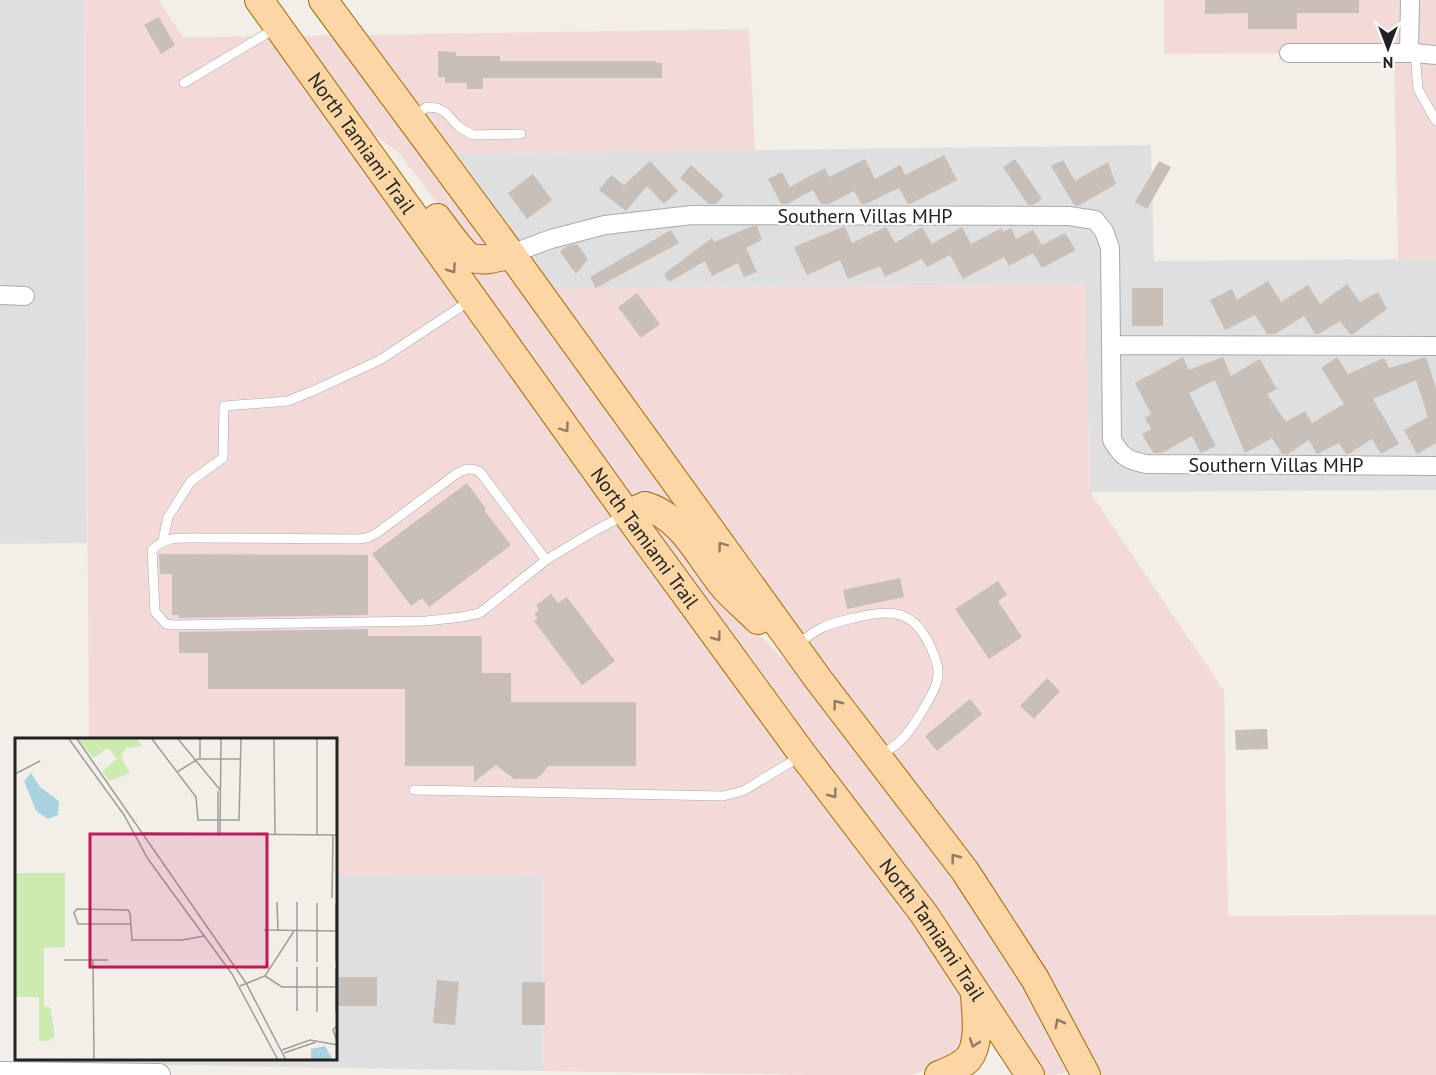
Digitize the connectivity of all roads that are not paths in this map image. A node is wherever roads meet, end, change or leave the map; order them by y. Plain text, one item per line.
1 (258, 0) edge
2 (323, 0) edge
3 (1410, 0) edge
4 (278, 27) junction
5 (1288, 53) dead end
6 (1412, 53) junction
7 (1436, 55) edge
8 (184, 83) dead end
9 (410, 118) junction
10 (1436, 122) edge
11 (353, 132) junction
12 (521, 134) dead end
13 (511, 254) junction
14 (0, 295) edge
15 (25, 296) dead end
16 (473, 299) junction
17 (1111, 345) junction
18 (1436, 346) edge
19 (1436, 466) edge
20 (627, 514) junction
21 (163, 540) junction
22 (546, 560) junction
23 (792, 649) junction
24 (804, 755) junction
25 (878, 757) junction
26 (414, 790) dead end
27 (975, 994) junction
28 (0, 1073) edge
29 (159, 1075) edge
30 (939, 1075) edge
31 (1030, 1075) edge
32 (1086, 1075) edge

1 - 4 main road, North Tamiami Trail
2 - 9 main road
3 - 6 street
4 - 8 lane
4 - 11 main road, North Tamiami Trail
5 - 6 street
6 - 7 street
6 - 10 lane
9 - 12 lane
9 - 13 main road
11 - 13 main road
11 -> 16 main road, North Tamiami Trail
13 - 17 street, Southern Villas MHP
23 -> 13 main road
14 - 15 street
16 -> 20 main road, North Tamiami Trail
16 - 21 lane
17 - 18 street
17 - 19 street, Southern Villas MHP
20 - 22 lane
20 - 23 main road
20 -> 24 main road, North Tamiami Trail
21 - 22 lane
21 - 22 lane
25 -> 23 main road
23 - 25 lane
24 - 26 lane
24 -> 27 main road, North Tamiami Trail
32 -> 25 main road
27 -> 30 main road
27 - 31 main road, North Tamiami Trail
28 - 29 street

